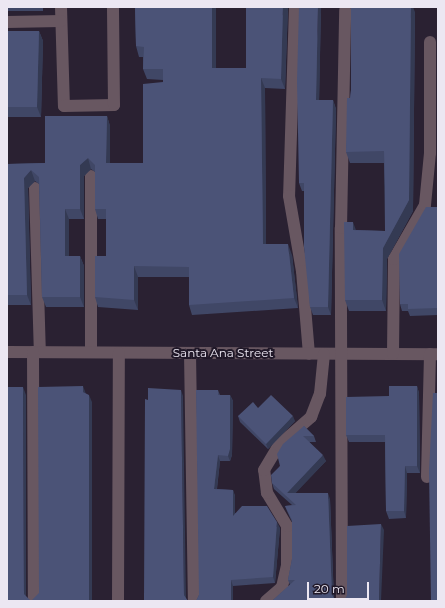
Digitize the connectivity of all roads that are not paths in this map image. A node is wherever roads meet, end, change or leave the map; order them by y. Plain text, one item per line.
1 (61, 7) edge
2 (113, 7) edge
3 (295, 7) edge
4 (345, 10) dead end
5 (61, 21) junction
6 (7, 22) edge
7 (430, 42) dead end
8 (91, 176) edge
9 (35, 188) edge
10 (7, 352) edge
11 (36, 352) junction
12 (91, 352) junction
13 (119, 353) junction
14 (190, 353) junction
15 (309, 354) junction
16 (324, 354) junction
17 (342, 354) junction
18 (393, 354) junction
19 (434, 354) edge
20 (427, 476) dead end
21 (34, 601) edge
22 (118, 601) edge
23 (194, 601) edge
24 (266, 601) edge
25 (342, 601) edge

1 - 5 street
2 - 5 street
3 - 15 street
4 - 17 street
5 - 6 street
7 - 18 street
8 - 12 street
9 - 11 street
10 - 11 street, Santa Ana Street
11 - 12 street, Santa Ana Street
11 - 21 street
12 - 13 street, Santa Ana Street
13 - 14 street, Santa Ana Street
13 - 22 street
14 - 15 street, Santa Ana Street
14 - 23 street
15 - 16 street, Santa Ana Street
16 - 17 street, Santa Ana Street
16 - 24 street
17 - 18 street, Santa Ana Street
17 - 25 street
18 - 19 street, Santa Ana Street
19 - 20 street

